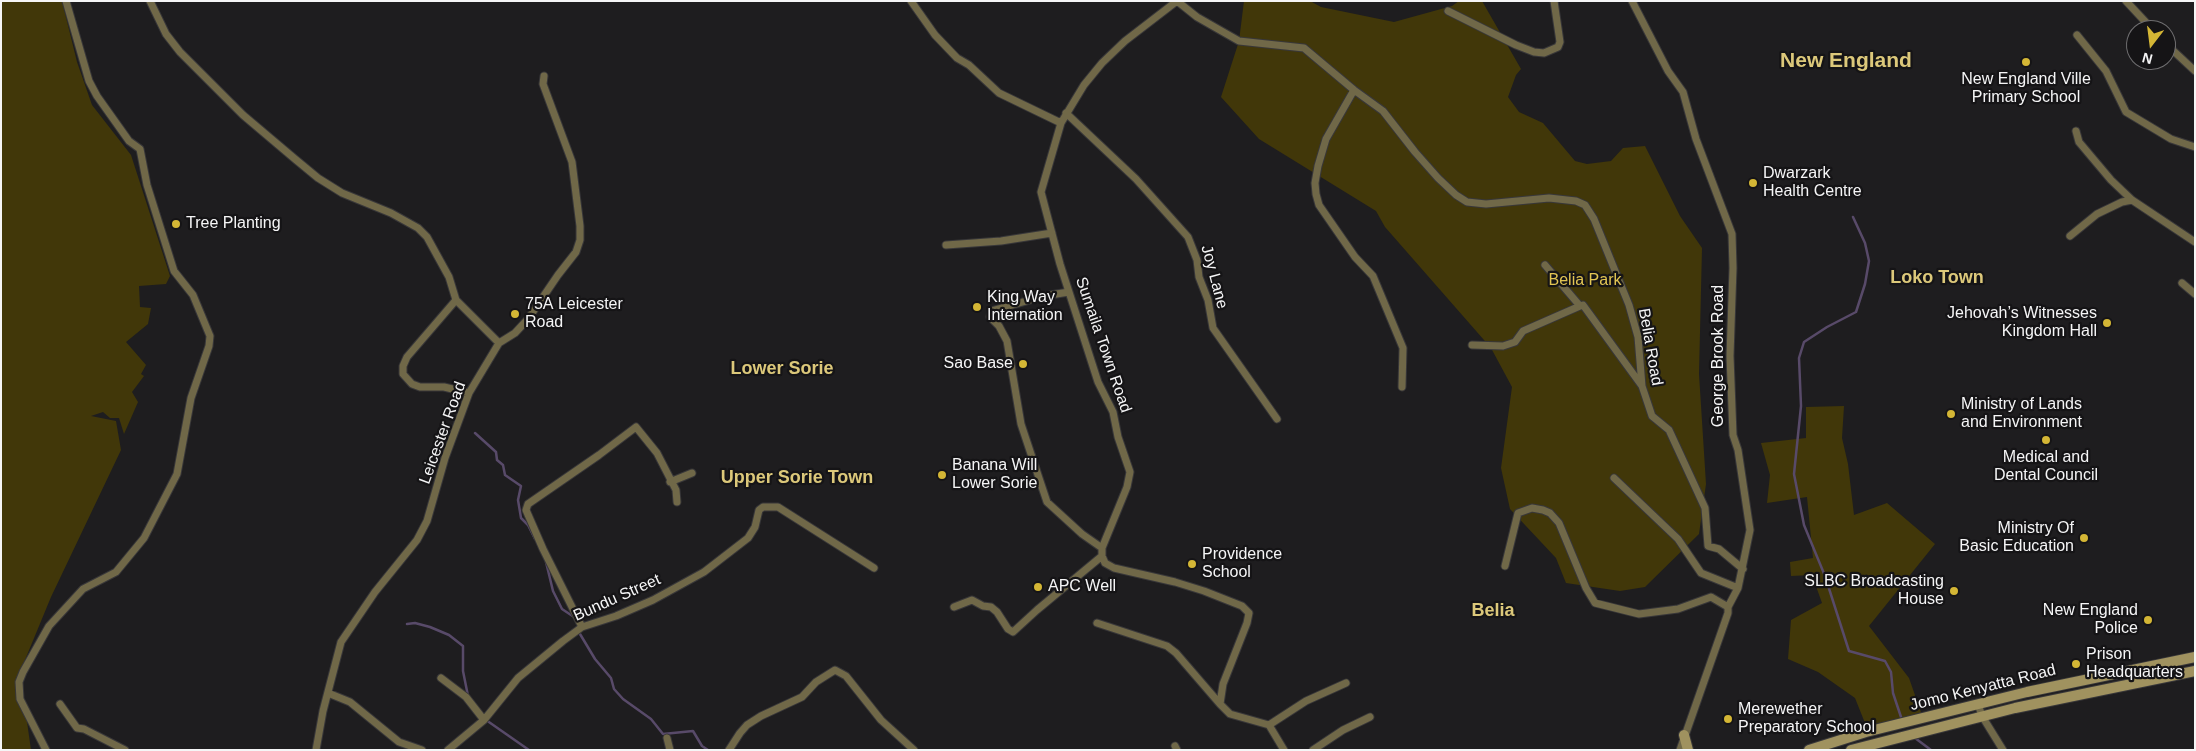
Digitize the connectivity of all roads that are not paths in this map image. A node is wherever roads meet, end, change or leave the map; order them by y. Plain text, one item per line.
1 (66, 1) edge
2 (150, 1) edge
3 (911, 1) edge
4 (1177, 1) edge
5 (1554, 1) edge
6 (2126, 1) edge
7 (1636, 2) edge
8 (1448, 11) dead end
9 (2144, 20) edge
10 (2077, 35) dead end
11 (2176, 53) edge
12 (2195, 71) edge
13 (544, 76) dead end
14 (1354, 90) junction
15 (1066, 113) junction
16 (1061, 123) junction
17 (2076, 131) dead end
18 (2195, 147) edge
19 (2132, 200) junction
20 (1052, 233) junction
21 (2070, 236) dead end
22 (2195, 242) edge
23 (946, 245) dead end
24 (1545, 265) dead end
25 (2182, 283) dead end
26 (1070, 292) junction
27 (2195, 294) edge
28 (456, 300) junction
29 (1580, 306) junction
30 (500, 343) junction
31 (1472, 345) dead end
32 (1642, 386) junction
33 (1402, 387) dead end
34 (469, 393) junction
35 (1277, 419) dead end
36 (692, 473) dead end
37 (1614, 478) dead end
38 (670, 482) junction
39 (677, 502) dead end
40 (1102, 548) junction
41 (1102, 556) junction
42 (1505, 566) dead end
43 (874, 568) dead end
44 (1743, 569) junction
45 (1738, 588) junction
46 (954, 607) dead end
47 (1728, 607) junction
48 (1098, 623) dead end
49 (582, 627) junction
50 (2195, 657) edge
51 (2195, 671) edge
52 (441, 678) dead end
53 (1346, 683) dead end
54 (328, 693) junction
55 (60, 704) dead end
56 (1220, 704) junction
57 (1978, 704) junction
58 (1982, 716) junction
59 (1370, 717) dead end
60 (484, 720) junction
61 (1269, 725) junction
62 (1866, 732) junction
63 (1684, 735) junction
64 (667, 738) dead end
65 (1870, 747) edge
66 (46, 750) edge
67 (125, 750) edge
68 (316, 750) edge
69 (422, 750) edge
70 (448, 750) edge
71 (670, 750) edge
72 (729, 750) edge
73 (914, 750) edge
74 (1284, 750) edge
75 (1313, 750) edge
76 (1680, 750) edge
77 (1688, 750) edge
78 (1809, 750) edge
79 (1851, 750) edge
80 (2003, 750) edge

1 - 66 street
2 - 28 street
3 - 16 street
4 - 14 street
4 - 15 street, Sumaila Town Road
5 - 8 street
6 - 9 street
7 - 44 street, George Brook Road
10 - 18 street
11 - 12 street
13 - 30 street, Leicester Road
14 - 32 street, Belia Road
14 - 33 street
15 - 16 street, Sumaila Town Road
15 - 35 street, Joy Lane
16 - 20 street, Sumaila Town Road
17 - 19 street
19 - 21 street
19 - 22 street
20 - 23 street
20 - 26 street, Sumaila Town Road
24 - 29 street
25 - 27 street
26 - 40 street, Sumaila Town Road
26 - 40 street
28 - 30 street
28 - 34 street
29 - 31 street
29 - 32 street
30 - 34 street, Leicester Road
32 - 44 street, Belia Road
34 - 54 street, Leicester Road
36 - 38 street
37 - 45 street
38 - 39 street
38 - 49 street
40 - 41 street, Sumaila Town Road
41 - 46 street
41 - 56 street
42 - 47 street
43 - 49 street, Bundu Street
44 - 45 street, George Brook Road
45 - 47 street, George Brook Road
47 - 63 street, George Brook Road
48 - 56 street
49 - 60 street, Bundu Street
50 - 57 main road, Jomo Kenyatta Road
51 - 58 main road, Jomo Kenyatta Road
52 - 60 street
53 - 61 street
54 - 68 street, Leicester Road
54 - 69 street
55 - 67 street
56 - 61 street
57 - 58 street
57 - 62 main road, Jomo Kenyatta Road
58 - 65 main road, Jomo Kenyatta Road
58 - 80 street
59 - 75 street
60 - 70 street, Bundu Street
61 - 74 street
62 - 65 street
62 - 78 main road, Jomo Kenyatta Road
63 - 76 street, George Brook Road
63 - 77 main road
64 - 71 street
65 - 79 main road, Jomo Kenyatta Road
72 - 73 street

